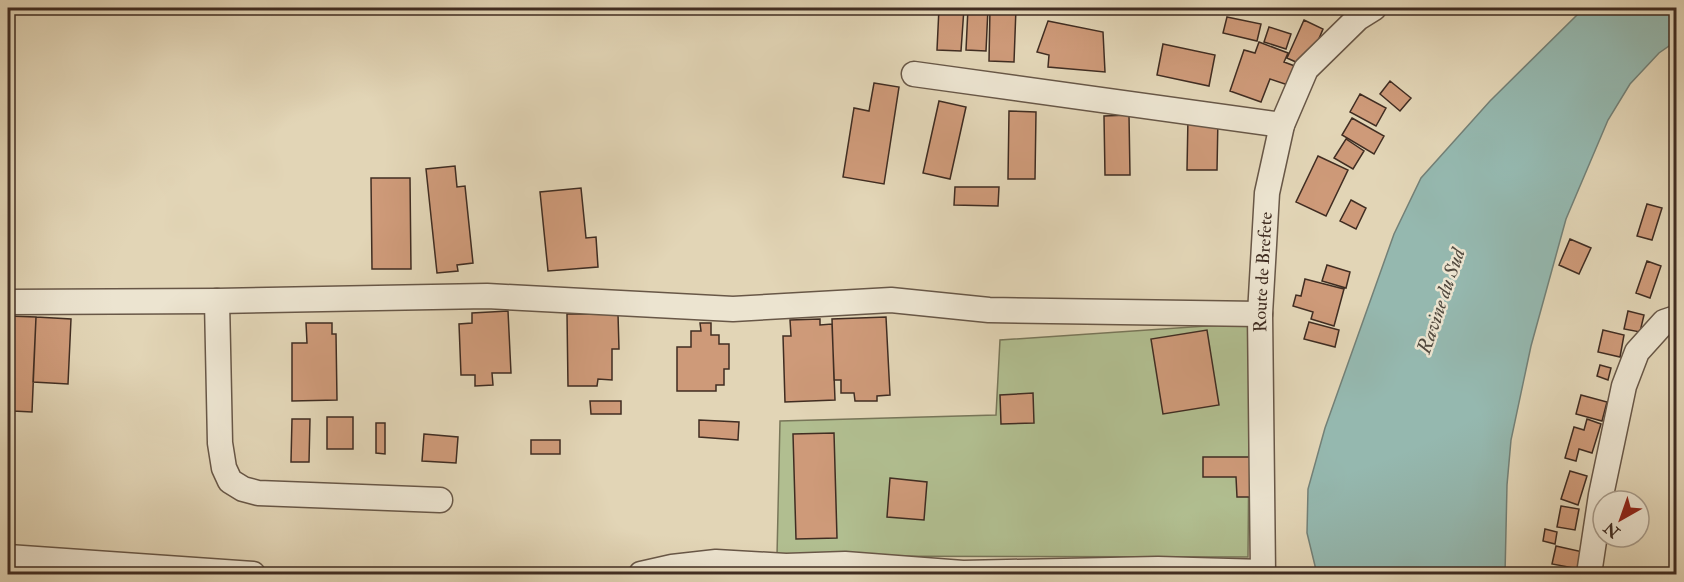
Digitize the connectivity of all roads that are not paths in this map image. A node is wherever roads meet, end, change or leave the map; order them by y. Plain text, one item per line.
1 (1374, 8) edge
2 (914, 74) dead end
3 (1282, 125) junction
4 (8, 302) edge
5 (217, 302) junction
6 (1260, 314) junction
7 (1677, 318) edge
8 (440, 500) dead end
9 (8, 556) edge
10 (1263, 573) edge
11 (253, 574) edge
12 (641, 574) edge
13 (1589, 574) edge

1 - 3 street, Route de Brefete
2 - 3 street
3 - 6 street, Route de Brefete
4 - 5 street
5 - 6 street
5 - 8 street
6 - 10 street, Route de Brefete
7 - 13 street
9 - 11 street
10 - 12 street

